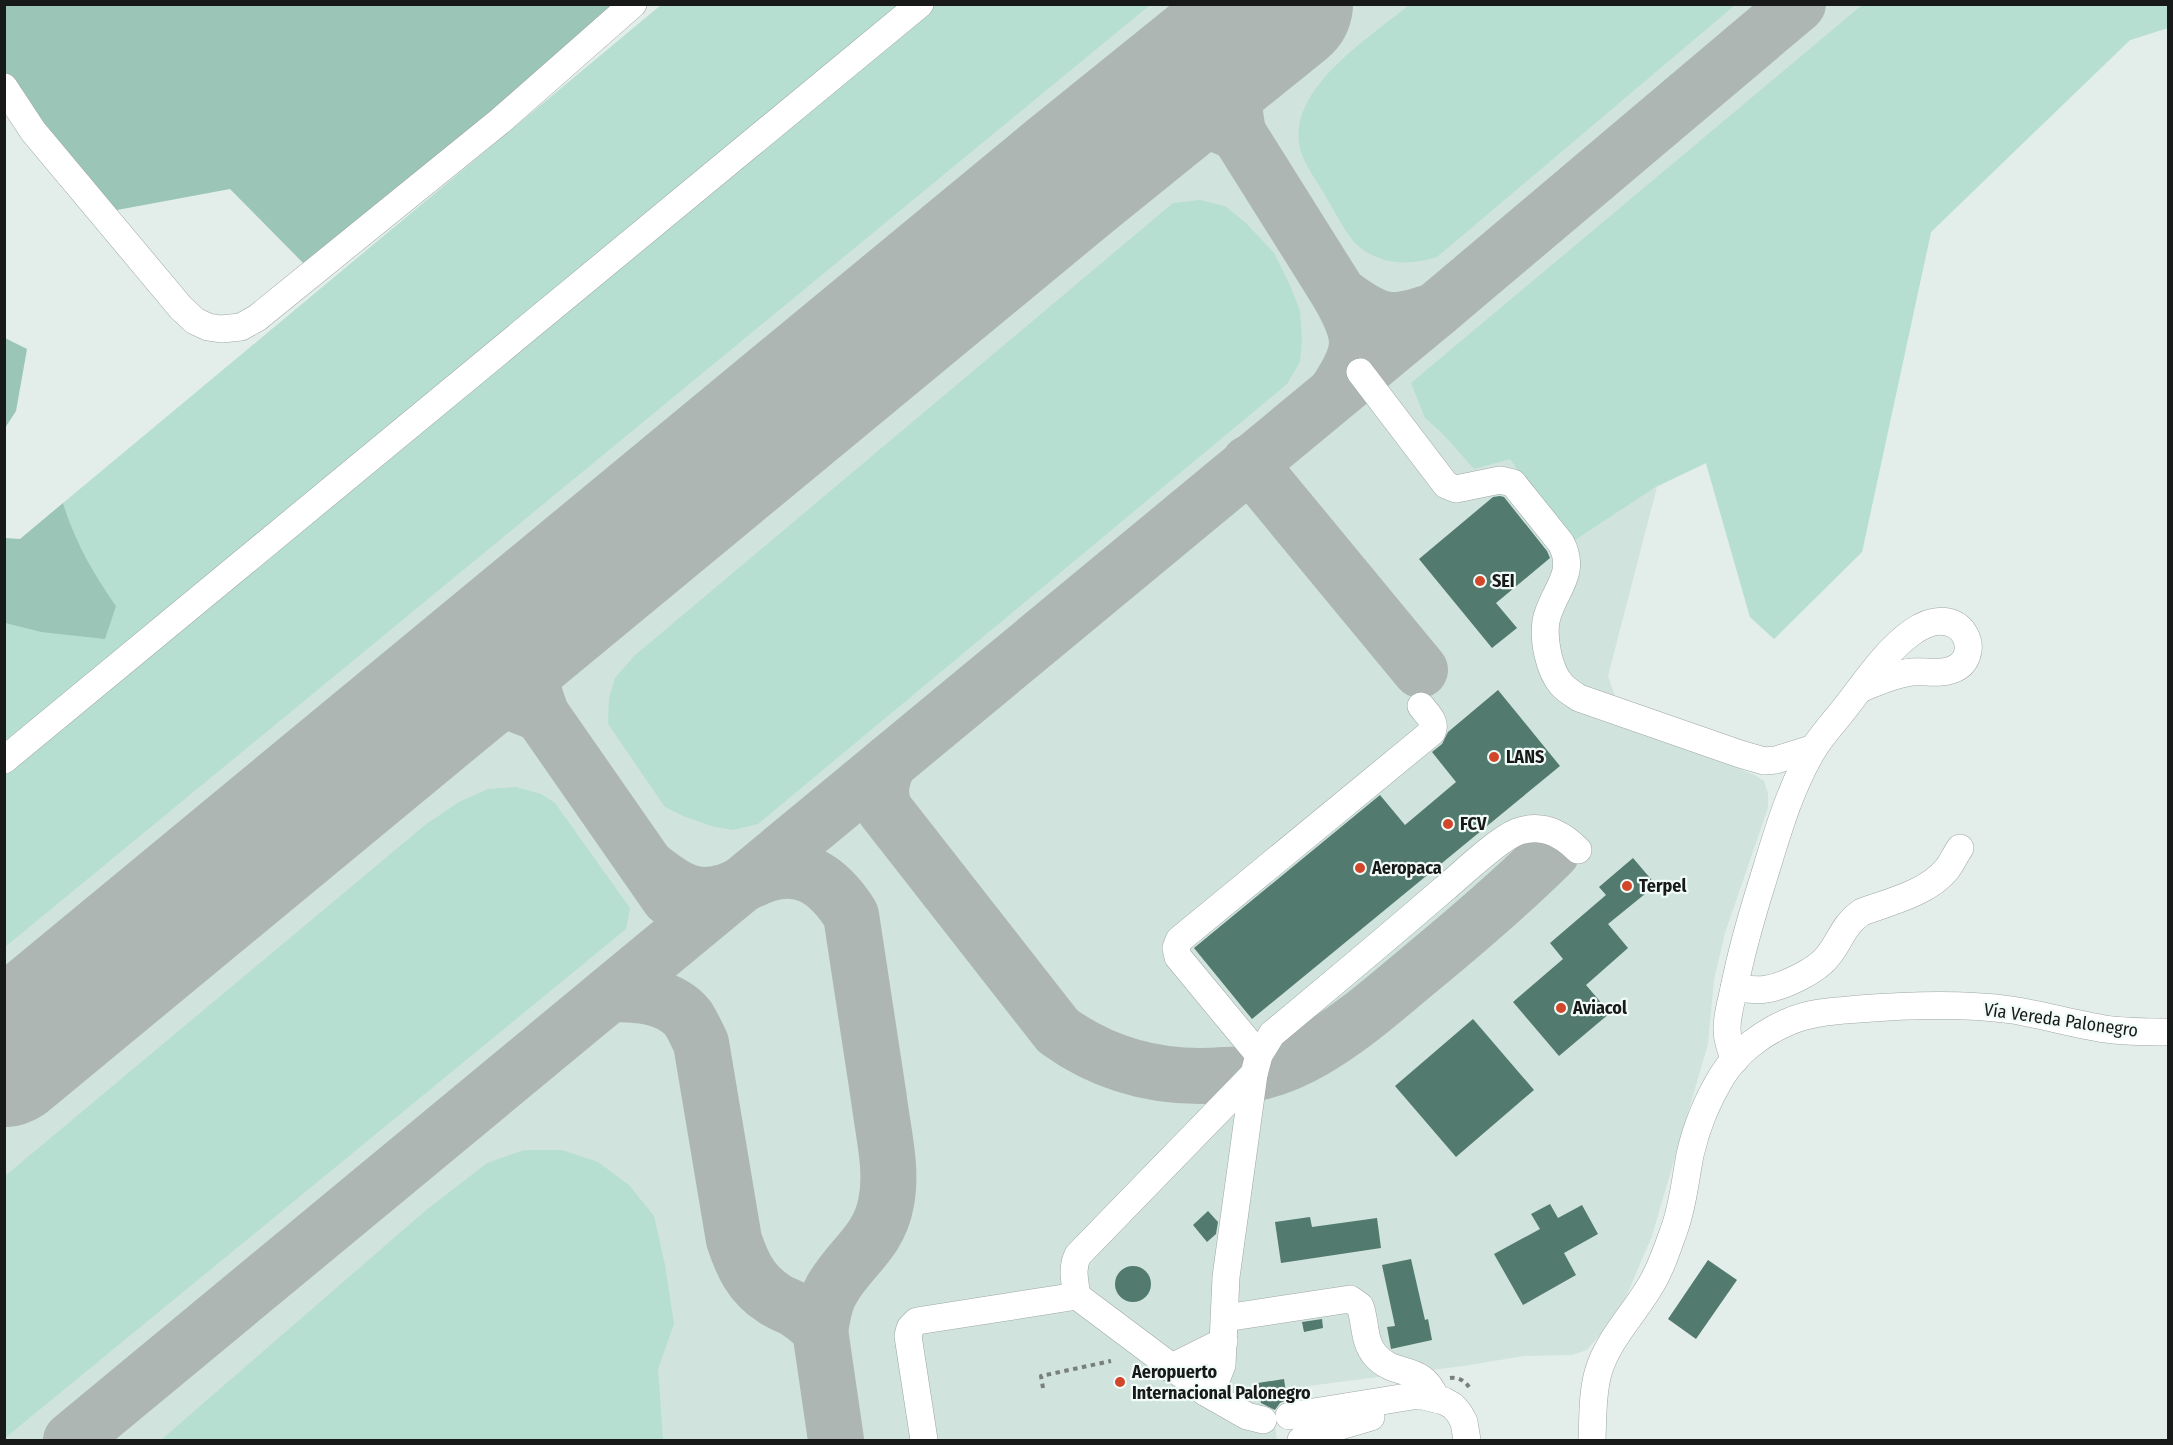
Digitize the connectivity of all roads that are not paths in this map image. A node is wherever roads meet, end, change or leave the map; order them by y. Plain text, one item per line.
1 (633, 4) edge
2 (920, 4) edge
3 (4, 87) edge
4 (1360, 372) dead end
5 (1860, 689) dead end
6 (1421, 706) dead end
7 (1814, 748) junction
8 (4, 760) edge
9 (1764, 761) junction
10 (1787, 804) junction
11 (1959, 848) dead end
12 (1578, 850) dead end
13 (1734, 988) junction
14 (2169, 1032) edge
15 (1735, 1060) junction
16 (1257, 1064) junction
17 (1077, 1296) junction
18 (1224, 1329) junction
19 (1170, 1368) junction
20 (1205, 1392) junction
21 (1436, 1399) junction
22 (1289, 1429) edge
23 (924, 1440) edge
24 (1467, 1440) edge
25 (1592, 1440) edge

1 - 3 street
2 - 8 street
4 - 9 street
5 - 7 street
6 - 16 street
7 - 9 street
7 - 10 street
9 - 10 street
10 - 13 street
11 - 13 street
12 - 16 street
13 - 15 street
14 - 15 street, Vía Vereda Palonegro
15 - 25 street, Vía Vereda Palonegro
16 - 17 street
16 - 18 street
17 - 19 street
17 - 23 street
18 - 19 street
18 - 20 street
18 - 21 street
19 - 20 street
20 - 22 street
21 - 22 street
21 - 24 street

